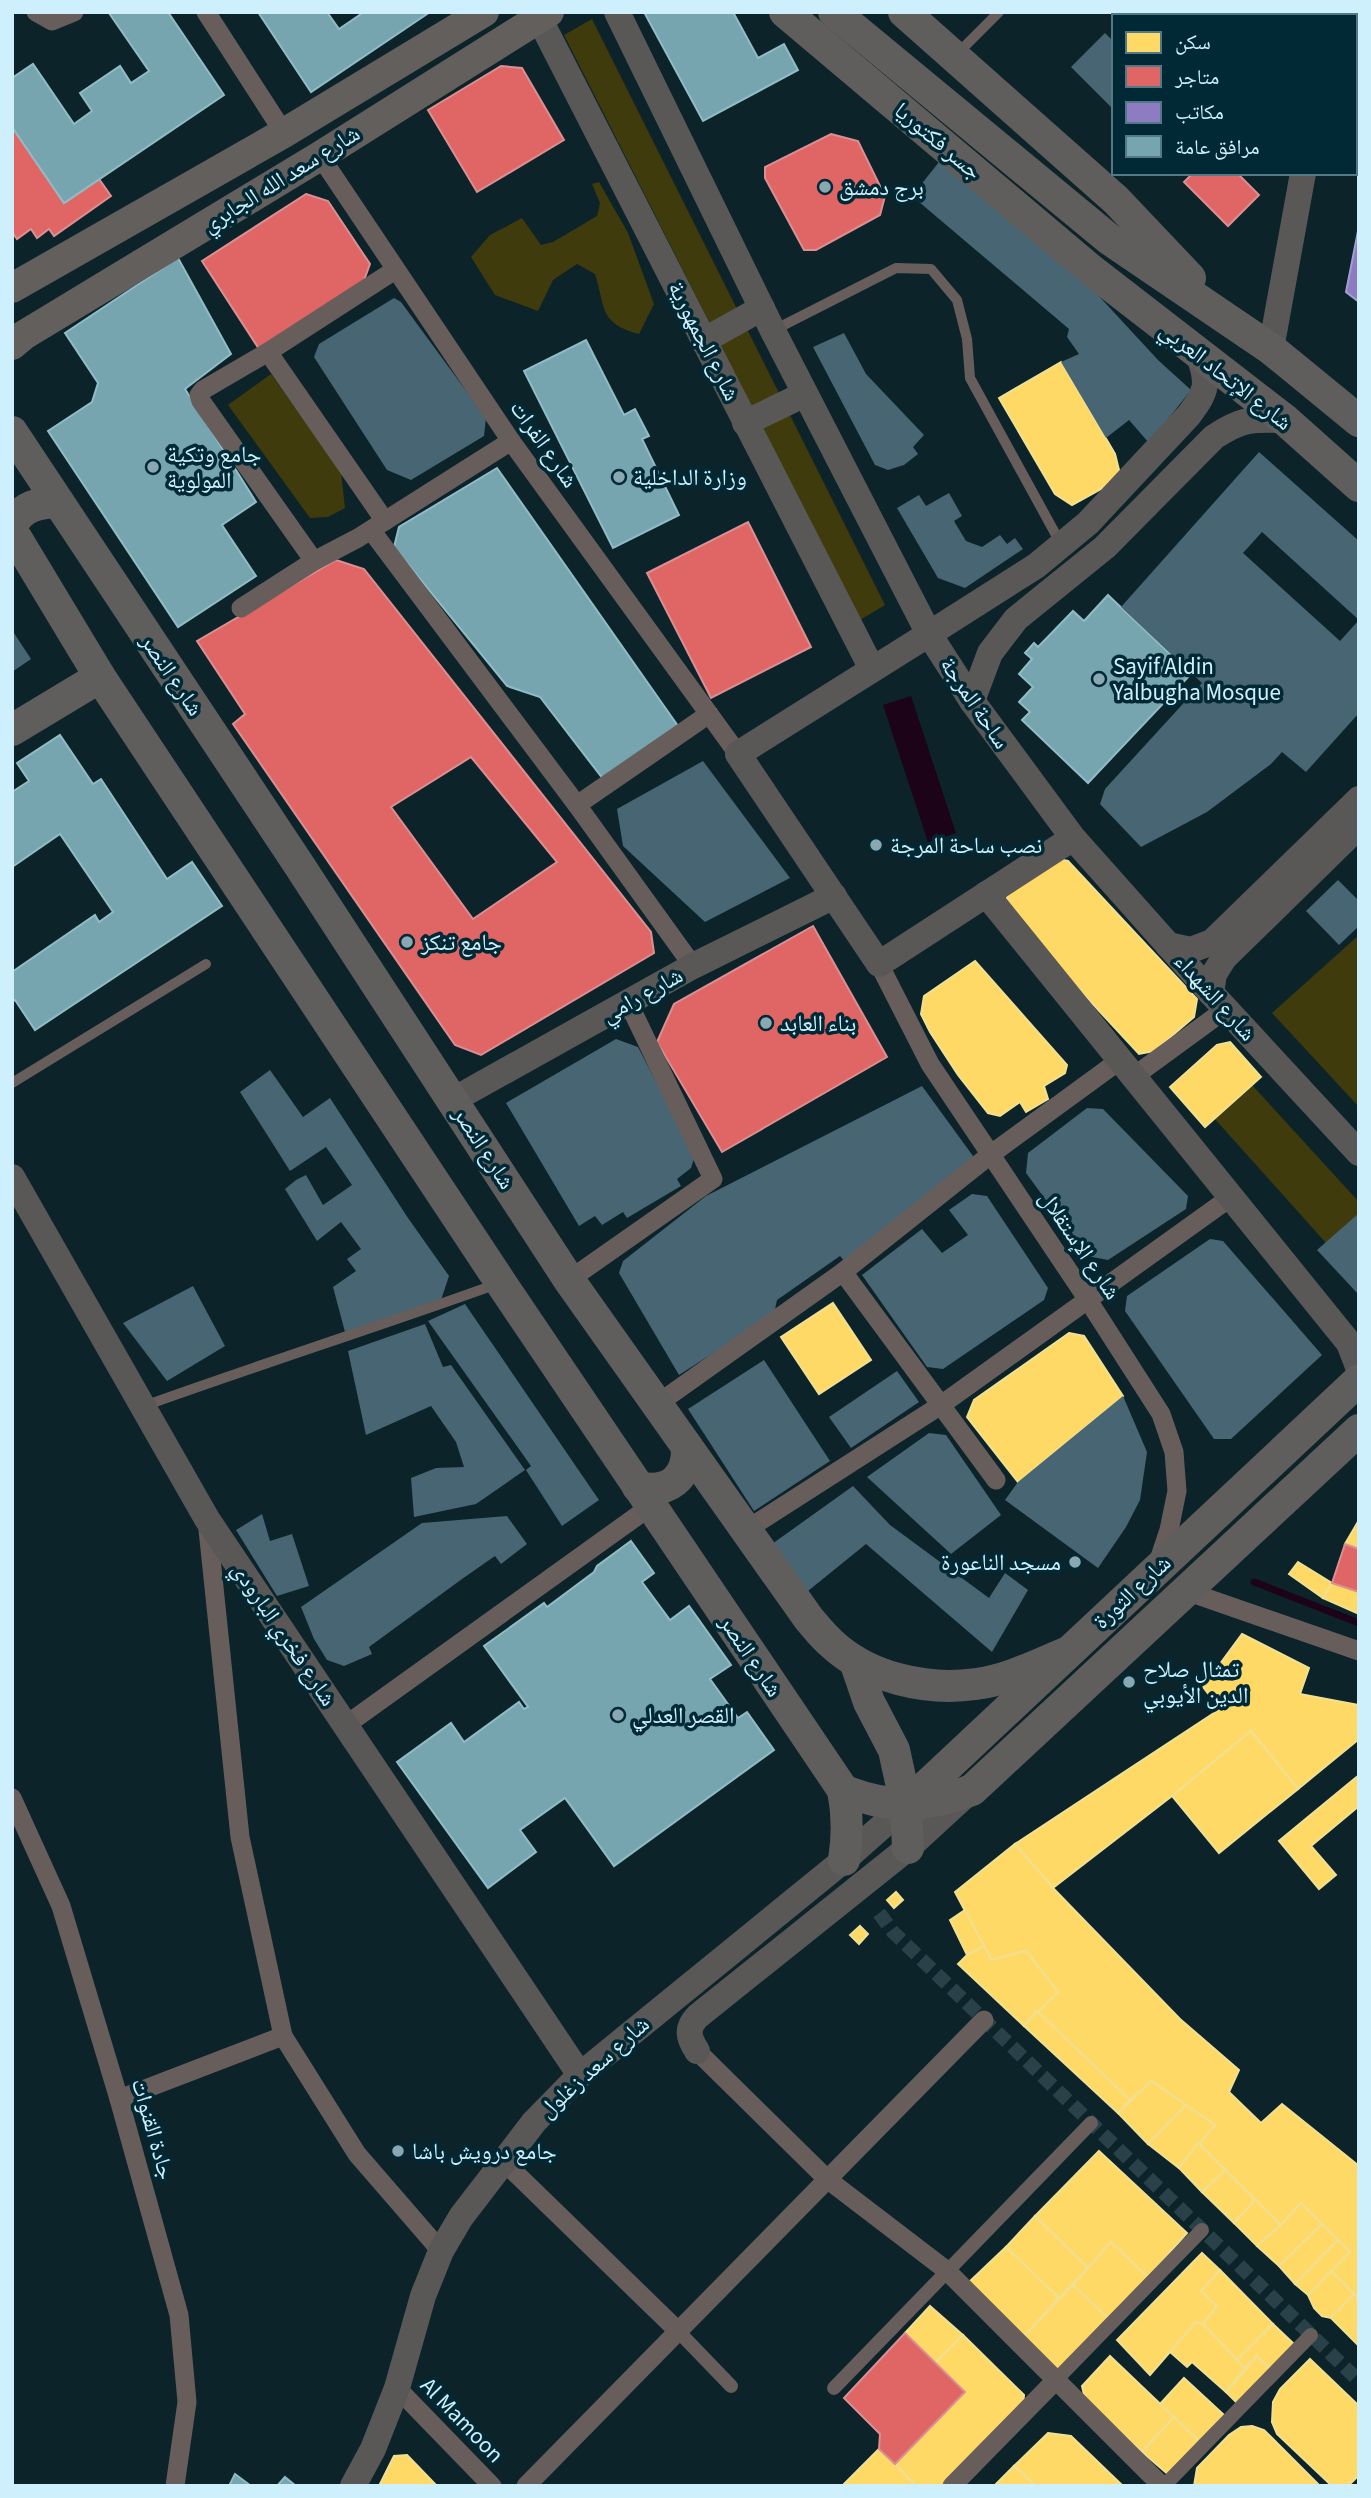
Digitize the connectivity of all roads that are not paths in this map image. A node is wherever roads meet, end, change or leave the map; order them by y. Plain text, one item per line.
1 (36, 12) edge
2 (74, 12) edge
3 (206, 12) edge
4 (484, 12) edge
5 (617, 12) edge
6 (785, 12) edge
7 (834, 12) edge
8 (904, 12) edge
9 (999, 12) edge
10 (541, 14) edge
11 (955, 56) junction
12 (284, 133) junction
13 (320, 156) junction
14 (1303, 175) edge
15 (1109, 239) joint
16 (395, 270) junction
17 (1091, 270) joint
18 (12, 288) edge
19 (1230, 319) junction
20 (768, 320) junction
21 (703, 341) junction
22 (12, 345) edge
23 (1271, 349) junction
24 (268, 352) junction
25 (1199, 356) junction
26 (805, 394) junction
27 (1285, 420) junction
28 (1359, 421) edge
29 (745, 423) junction
30 (12, 432) edge
31 (511, 441) junction
32 (1359, 486) edge
33 (58, 502) junction
34 (12, 525) edge
35 (378, 525) junction
36 (12, 531) edge
37 (1061, 545) junction
38 (314, 561) junction
39 (241, 608) dead end
40 (929, 634) junction
41 (872, 669) junction
42 (100, 677) junction
43 (972, 701) junction
44 (709, 715) junction
45 (12, 730) edge
46 (738, 754) junction
47 (577, 805) junction
48 (1356, 813) edge
49 (1073, 838) junction
50 (986, 894) junction
51 (834, 896) junction
52 (1168, 945) junction
53 (206, 964) dead end
54 (879, 964) junction
55 (693, 966) junction
56 (1219, 1001) junction
57 (628, 1002) junction
58 (1127, 1068) junction
59 (12, 1083) edge
60 (453, 1100) junction
61 (1359, 1153) edge
62 (990, 1155) junction
63 (12, 1177) edge
64 (1231, 1197) junction
65 (844, 1272) junction
66 (569, 1280) junction
67 (501, 1283) junction
68 (1088, 1300) junction
69 (1359, 1369) edge
70 (1359, 1380) edge
71 (656, 1405) junction
72 (941, 1405) junction
73 (142, 1406) junction
74 (1359, 1430) edge
75 (687, 1447) junction
76 (996, 1480) dead end
77 (645, 1496) junction
78 (207, 1519) junction
79 (746, 1530) junction
80 (1156, 1570) junction
81 (1186, 1591) junction
82 (1359, 1651) edge
83 (1068, 1652) junction
84 (855, 1661) junction
85 (346, 1725) junction
86 (894, 1750) junction
87 (843, 1790) junction
88 (972, 1790) junction
89 (12, 1798) edge
90 (906, 1805) junction
91 (908, 1847) junction
92 (844, 1860) junction
93 (984, 2020) dead end
94 (283, 2036) junction
95 (697, 2051) joint
96 (580, 2076) junction
97 (119, 2099) junction
98 (1091, 2123) dead end
99 (502, 2160) junction
100 (827, 2179) junction
101 (1202, 2230) dead end
102 (442, 2250) junction
103 (946, 2270) junction
104 (677, 2330) junction
105 (1311, 2335) dead end
106 (1056, 2380) junction
107 (731, 2386) dead end
108 (397, 2388) junction
109 (834, 2388) dead end
110 (175, 2486) edge
111 (353, 2486) edge
112 (492, 2486) edge
113 (526, 2486) edge
114 (952, 2486) edge
115 (1163, 2486) edge

1 - 2 street
3 - 12 street
4 - 12 main road, شارع سعد الله الجابري
5 - 20 main road
6 - 17 highway, جسر فكتوريا
7 - 15 highway, جسر فكتوريا
8 - 11 highway
9 - 11 lane
10 - 13 main road, شارع سعد الله الجابري
10 - 21 main road, شارع الجمهورية
11 - 19 highway
12 - 18 main road, شارع سعد الله الجابري
13 - 16 street, شارع الفرات
13 - 22 main road, شارع سعد الله الجابري
14 - 23 main road
15 - 19 highway, شارع الإتحاد العربي
16 - 24 street
16 - 31 street, شارع الفرات
17 - 25 highway, شارع الإتحاد العربي
19 - 23 highway, شارع الإتحاد العربي
20 - 21 main road
20 - 26 main road
20 - 37 lane
21 - 29 main road, شارع الجمهورية
23 - 28 highway, شارع الإتحاد العربي
24 - 35 street
24 - 38 street
25 - 27 highway, شارع الإتحاد العربي
25 - 37 main road
26 - 29 main road
26 - 40 main road
27 - 32 highway, شارع الإتحاد العربي
27 - 43 main road
29 - 41 main road, شارع الجمهورية
30 - 33 highway, شارع النصر
31 - 35 street
31 - 44 street, شارع الفرات
33 - 34 highway
33 - 60 highway, شارع النصر
35 - 38 street
35 - 47 street
36 - 42 highway, شارع النصر
37 - 40 main road
38 - 39 street
40 - 41 main road, ساحة المرجة
40 - 43 main road, ساحة المرجة
41 - 46 main road, ساحة المرجة
42 - 45 highway
42 - 67 highway, شارع النصر
43 - 49 main road, ساحة المرجة
44 - 46 street, شارع الفرات
44 - 47 street
46 - 51 main road
47 - 55 street
48 - 52 main road
48 - 56 main road
49 - 50 main road
49 - 52 main road, شارع الشهداء
50 - 54 main road
50 - 58 main road
51 - 54 main road
51 - 55 main road, شارع رامي
52 - 56 main road, شارع الشهداء
53 - 59 lane
54 - 62 street, شارع الإستقلال
55 - 57 main road, شارع رامي
56 - 58 street
56 - 61 main road, شارع الشهداء
57 - 60 main road, شارع رامي
57 - 66 street
58 - 62 street
58 - 64 main road
60 - 66 highway, شارع النصر
62 - 65 street
62 - 68 street, شارع الإستقلال
63 - 73 main road, شارع فخري البارودي
64 - 68 street
64 - 69 main road
65 - 71 street
65 - 72 street
66 - 71 highway, شارع النصر
67 - 73 lane
67 - 77 highway, شارع النصر
68 - 72 street
68 - 80 street, شارع الإستقلال
70 - 80 highway, شارع الثورة
71 - 75 highway, شارع النصر
72 - 76 street
72 - 79 street
73 - 78 main road, شارع فخري البارودي
74 - 81 highway, شارع الثورة
75 - 77 highway
75 - 79 highway, شارع النصر
77 - 85 street
77 - 87 highway, شارع النصر
78 - 85 main road, شارع فخري البارودي
78 - 94 street
79 - 84 highway, شارع النصر
80 - 83 highway, شارع الثورة
81 - 82 street
81 - 88 highway, شارع الثورة
83 - 84 highway, شارع النصر
83 - 90 highway, شارع الثورة
84 - 86 highway
85 - 96 main road, شارع فخري البارودي
86 - 87 highway
86 - 90 highway
87 - 90 highway
87 - 92 highway
88 - 90 highway
88 - 91 main road
89 - 97 street, جادة القنوات
90 - 91 highway
90 - 92 main road, شارع سعد زغلول
91 - 95 main road
92 - 96 main road, شارع سعد زغلول
93 - 100 street
94 - 97 street
94 - 102 street
95 - 100 street
96 - 99 main road, شارع سعد زغلول
97 - 110 street, جادة القنوات
98 - 103 street
99 - 102 main road, شارع سعد زغلول
99 - 104 street
100 - 103 street
100 - 104 street
101 - 106 street
102 - 108 main road, شارع سعد زغلول
103 - 106 street
103 - 109 street
104 - 107 street
104 - 113 street
105 - 115 street
106 - 114 street
106 - 115 street
108 - 111 main road, شارع سعد زغلول
108 - 112 street, Al Mamoon

